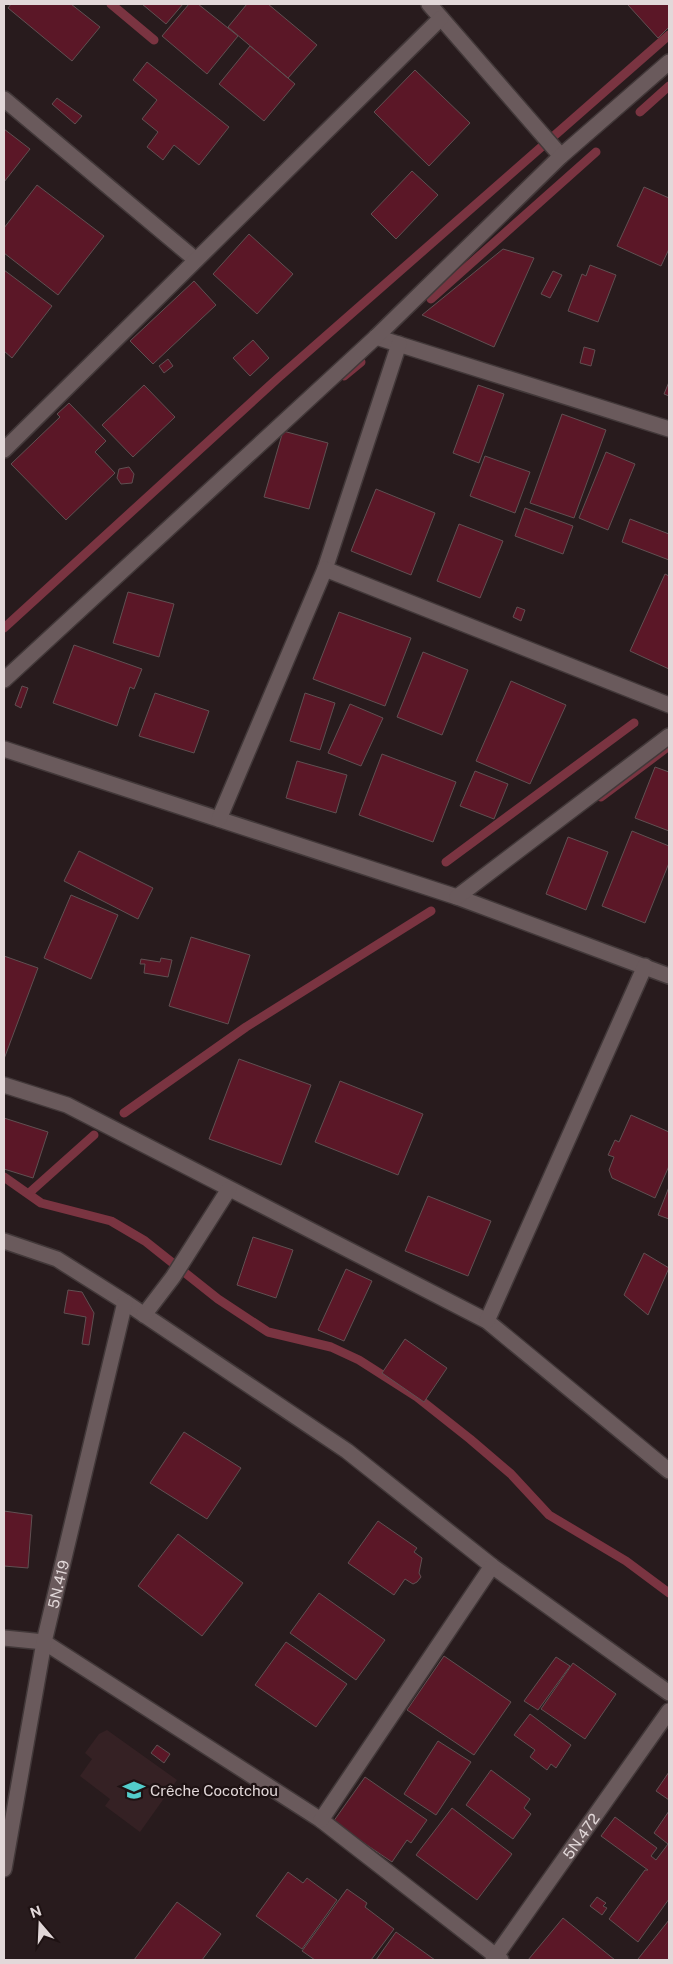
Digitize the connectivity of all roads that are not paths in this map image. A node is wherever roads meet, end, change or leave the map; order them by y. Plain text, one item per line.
1 (428, 4) edge
2 (442, 18) junction
3 (669, 62) edge
4 (4, 99) edge
5 (561, 156) junction
6 (196, 260) junction
7 (376, 337) junction
8 (399, 344) junction
9 (669, 429) edge
10 (4, 450) edge
11 (325, 569) junction
12 (4, 680) edge
13 (669, 705) edge
14 (669, 736) edge
15 (4, 749) edge
16 (219, 819) junction
17 (457, 897) junction
18 (645, 966) junction
19 (669, 976) edge
20 (4, 1085) edge
21 (229, 1188) junction
22 (4, 1241) edge
23 (125, 1302) junction
24 (144, 1315) junction
25 (487, 1321) junction
26 (669, 1472) edge
27 (492, 1566) junction
28 (4, 1638) edge
29 (44, 1642) junction
30 (669, 1693) edge
31 (669, 1711) edge
32 (321, 1820) junction
33 (4, 1869) edge
34 (497, 1959) edge

1 - 2 street
2 - 5 street
2 - 6 street
3 - 5 street
4 - 6 street
5 - 7 street
6 - 10 street
7 - 8 street
7 - 12 street
8 - 9 street
8 - 11 street
11 - 13 street
11 - 16 street
14 - 17 street
15 - 16 street
16 - 17 street
17 - 18 street
18 - 19 street
18 - 25 street
20 - 21 street
21 - 24 street
21 - 25 street
22 - 23 street
23 - 24 street
23 - 29 street, 5N.419
24 - 27 street
25 - 26 street
27 - 30 street
27 - 32 street
28 - 29 street
29 - 32 street
29 - 33 street, 5N.419
31 - 34 street, 5N.472
32 - 34 street

